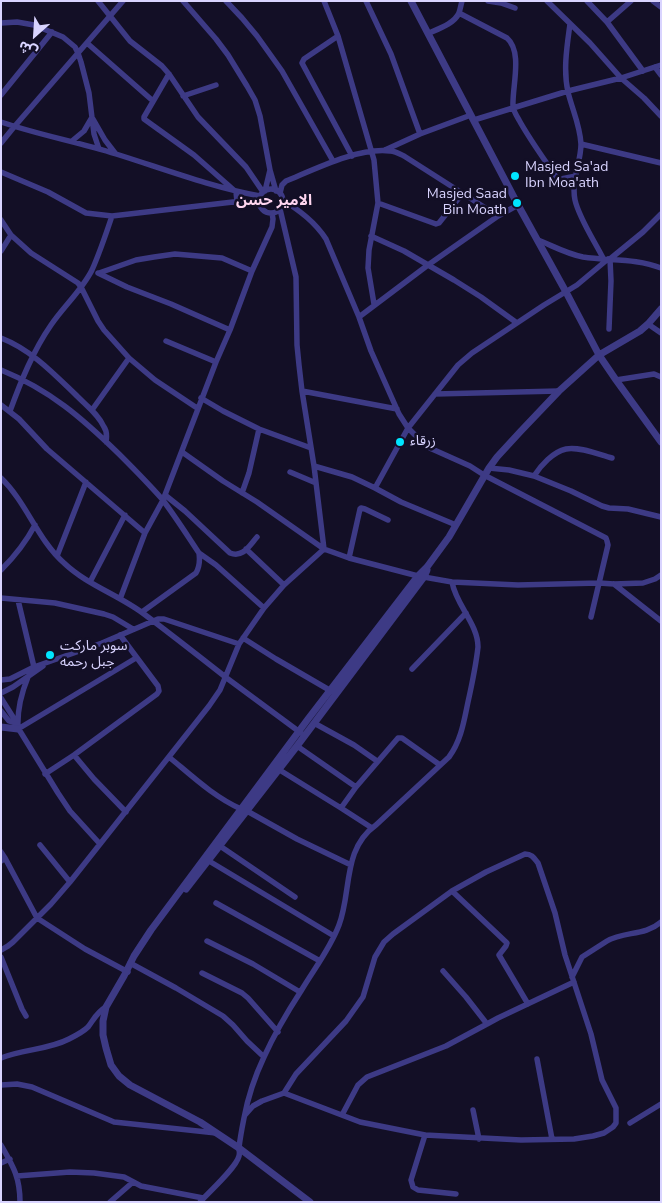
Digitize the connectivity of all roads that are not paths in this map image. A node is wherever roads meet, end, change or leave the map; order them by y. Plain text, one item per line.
1 (98, 1) edge
2 (122, 1) edge
3 (226, 1) edge
4 (324, 1) edge
5 (366, 1) edge
6 (411, 1) edge
7 (462, 1) edge
8 (488, 1) edge
9 (547, 1) edge
10 (587, 1) edge
11 (631, 1) edge
12 (654, 1) edge
13 (187, 2) edge
14 (661, 7) edge
15 (514, 8) dead end
16 (459, 13) junction
17 (110, 15) junction
18 (607, 22) junction
19 (1, 23) edge
20 (570, 24) junction
21 (52, 32) junction
22 (429, 33) junction
23 (338, 36) junction
24 (87, 43) junction
25 (78, 53) junction
26 (658, 66) edge
27 (643, 70) junction
28 (169, 74) junction
29 (661, 75) edge
30 (621, 78) junction
31 (216, 85) dead end
32 (568, 91) junction
33 (1, 95) edge
34 (183, 96) junction
35 (153, 101) junction
36 (512, 108) junction
37 (661, 116) edge
38 (92, 117) junction
39 (473, 118) junction
40 (1, 122) edge
41 (14, 127) junction
42 (420, 134) junction
43 (72, 141) junction
44 (1, 143) edge
45 (581, 144) junction
46 (99, 149) junction
47 (372, 150) junction
48 (384, 151) junction
49 (115, 154) junction
50 (352, 156) junction
51 (333, 161) junction
52 (661, 163) edge
53 (270, 170) junction
54 (1, 172) edge
55 (576, 176) junction
56 (236, 192) junction
57 (278, 192) junction
58 (263, 193) junction
59 (462, 194) junction
60 (283, 200) junction
61 (238, 202) junction
62 (259, 203) junction
63 (378, 203) junction
64 (518, 205) junction
65 (280, 209) junction
66 (272, 214) junction
67 (661, 214) edge
68 (112, 216) junction
69 (498, 216) junction
70 (1, 220) edge
71 (11, 235) junction
72 (371, 236) junction
73 (538, 240) junction
74 (1, 251) edge
75 (607, 259) junction
76 (428, 265) junction
77 (661, 268) edge
78 (91, 270) junction
79 (252, 271) junction
80 (99, 273) junction
81 (81, 287) junction
82 (566, 292) junction
83 (374, 304) junction
84 (661, 309) edge
85 (359, 317) junction
86 (516, 323) junction
87 (648, 324) junction
88 (609, 329) dead end
89 (230, 330) junction
90 (661, 333) edge
91 (1, 338) edge
92 (166, 341) dead end
93 (599, 355) junction
94 (33, 356) junction
95 (129, 358) junction
96 (216, 362) junction
97 (1, 370) edge
98 (661, 376) edge
99 (22, 378) junction
100 (616, 380) junction
101 (302, 391) junction
102 (559, 391) junction
103 (435, 394) junction
104 (202, 398) junction
105 (1, 405) edge
106 (198, 408) junction
107 (396, 409) junction
108 (92, 410) junction
109 (10, 411) junction
110 (408, 428) junction
111 (259, 429) junction
112 (106, 442) junction
113 (661, 442) edge
114 (311, 448) junction
115 (182, 452) junction
116 (612, 458) dead end
117 (314, 466) junction
118 (489, 468) junction
119 (290, 472) dead end
120 (484, 475) junction
121 (534, 476) junction
122 (1, 478) edge
123 (86, 482) junction
124 (316, 483) junction
125 (375, 488) junction
126 (242, 493) junction
127 (164, 498) junction
128 (125, 515) junction
129 (661, 517) edge
130 (388, 520) dead end
131 (35, 525) junction
132 (456, 525) junction
133 (145, 533) junction
134 (257, 537) dead end
135 (246, 549) junction
136 (324, 549) junction
137 (199, 553) junction
138 (57, 556) junction
139 (350, 558) junction
140 (2, 567) edge
141 (661, 574) edge
142 (421, 577) junction
143 (90, 582) junction
144 (452, 582) junction
145 (599, 583) junction
146 (614, 584) junction
147 (284, 585) junction
148 (1, 598) edge
149 (120, 599) junction
150 (18, 600) junction
151 (264, 608) junction
152 (142, 612) junction
153 (466, 613) junction
154 (591, 617) dead end
155 (153, 620) junction
156 (661, 621) edge
157 (133, 629) junction
158 (120, 636) junction
159 (243, 638) junction
160 (239, 644) junction
161 (136, 658) junction
162 (47, 663) junction
163 (34, 667) junction
164 (412, 669) dead end
165 (28, 677) junction
166 (226, 677) junction
167 (1, 680) edge
168 (331, 691) junction
169 (1, 694) edge
170 (1, 698) edge
171 (1, 711) edge
172 (314, 722) junction
173 (16, 726) junction
174 (1, 727) edge
175 (302, 734) junction
176 (297, 746) junction
177 (74, 755) junction
178 (169, 757) junction
179 (377, 761) junction
180 (440, 765) junction
181 (278, 769) junction
182 (45, 774) junction
183 (356, 787) junction
184 (341, 808) junction
185 (244, 810) junction
186 (126, 812) junction
187 (372, 828) junction
188 (100, 844) junction
189 (40, 846) dead end
190 (220, 846) junction
191 (1, 852) edge
192 (3, 859) edge
193 (207, 859) junction
194 (351, 865) junction
195 (70, 882) junction
196 (452, 891) junction
197 (295, 897) dead end
198 (216, 903) dead end
199 (37, 918) junction
200 (661, 922) edge
201 (334, 936) junction
202 (207, 942) dead end
203 (1, 950) edge
204 (1, 957) edge
205 (320, 961) junction
206 (131, 964) junction
207 (443, 971) dead end
208 (126, 973) junction
209 (202, 973) dead end
210 (573, 980) junction
211 (300, 992) junction
212 (528, 1004) junction
213 (106, 1007) junction
214 (26, 1016) dead end
215 (487, 1024) junction
216 (278, 1032) junction
217 (264, 1057) junction
218 (1, 1058) edge
219 (537, 1059) dead end
220 (1, 1085) edge
221 (284, 1093) junction
222 (661, 1104) edge
223 (473, 1110) dead end
224 (245, 1115) junction
225 (342, 1116) junction
226 (630, 1123) dead end
227 (217, 1133) junction
228 (426, 1136) junction
229 (479, 1139) junction
230 (552, 1139) junction
231 (1, 1145) edge
232 (239, 1148) junction
233 (10, 1159) junction
234 (1, 1163) edge
235 (18, 1176) junction
236 (133, 1182) junction
237 (456, 1194) dead end
238 (202, 1200) edge
239 (20, 1202) edge
240 (110, 1202) edge
241 (310, 1202) edge

1 - 17 street
2 - 17 street
3 - 51 street
4 - 23 street
5 - 42 street
6 - 22 street
7 - 16 street
8 - 15 street
9 - 20 street
10 - 18 street
11 - 18 street
12 - 14 street
13 - 53 street
16 - 22 street
16 - 36 street
17 - 24 street
17 - 28 street
18 - 27 street
19 - 21 street
20 - 30 street
20 - 32 street
21 - 25 street
21 - 33 street
22 - 39 street
23 - 47 street
23 - 50 street
24 - 25 street
24 - 35 street
25 - 38 street
25 - 41 street
26 - 27 street
26 - 29 street
27 - 30 street
28 - 34 street
28 - 35 street
30 - 32 street
30 - 37 street
31 - 34 street
32 - 36 street
32 - 45 street
34 - 58 street
35 - 56 street
36 - 39 street
36 - 55 street
38 - 43 street
38 - 46 street
38 - 49 street
39 - 42 street
39 - 64 street
40 - 41 street
41 - 43 street
41 - 44 street
42 - 48 street
43 - 46 street
45 - 52 street
45 - 55 street
46 - 49 street
47 - 48 street
47 - 50 street
47 - 63 street
48 - 59 street
49 - 56 street
50 - 51 street
51 - 57 street
53 - 57 street
53 - 58 street
54 - 68 street
55 - 75 street
56 - 58 street
56 - 61 street
57 - 58 street
57 - 60 street
58 - 62 street
59 - 63 street
59 - 69 street
60 - 65 street
60 - 85 street
61 - 62 street
61 - 68 street
62 - 66 street
63 - 72 street
64 - 69 street
64 - 73 street
65 - 66 street
65 - 101 street
66 - 79 street
67 - 75 street
68 - 78 street
69 - 76 street
70 - 71 street
71 - 74 street
71 - 81 street
72 - 76 street
72 - 83 street
73 - 75 street
73 - 82 street
75 - 77 street
75 - 82 street
75 - 88 street
76 - 83 street
76 - 86 street
78 - 80 street
78 - 81 street
79 - 80 street
79 - 89 street
80 - 89 street
81 - 94 street
81 - 95 street
82 - 86 street
82 - 93 street
83 - 85 street
84 - 87 street
85 - 107 street
86 - 103 street
87 - 90 street
87 - 93 street
89 - 96 street
91 - 94 street
92 - 96 street
93 - 100 street
93 - 102 street
94 - 99 street
94 - 108 street
95 - 106 street
95 - 108 street
96 - 104 street
97 - 99 street
98 - 100 street
99 - 109 street
99 - 112 street
100 - 113 street
101 - 107 street
101 - 114 street
102 - 103 street
102 - 118 street
103 - 110 street
104 - 106 street
104 - 111 street
105 - 109 street
106 - 115 street
107 - 110 street
108 - 112 street
109 - 123 street
110 - 120 street
110 - 125 street
111 - 114 street
111 - 126 street
112 - 127 street
114 - 117 street
115 - 126 street
115 - 127 street
116 - 121 street
117 - 124 street
117 - 125 street
118 - 120 street
118 - 121 street
119 - 124 street
120 - 132 street
120 - 145 street
121 - 129 street
122 - 131 street
123 - 128 street
123 - 138 street
124 - 136 street
125 - 132 street
126 - 136 street
127 - 133 street
127 - 135 street
127 - 137 street
128 - 133 street
128 - 143 street
130 - 139 street
131 - 138 street
131 - 140 street
132 - 142 street
133 - 149 street
134 - 135 street
135 - 147 street
136 - 139 street
136 - 147 street
137 - 151 street
137 - 152 street
138 - 143 street
139 - 142 street
141 - 146 street
142 - 144 street
142 - 168 street
142 - 172 street
143 - 149 street
144 - 145 street
144 - 153 street
145 - 146 street
145 - 154 street
146 - 156 street
147 - 151 street
148 - 150 street
149 - 152 street
150 - 157 street
150 - 163 street
151 - 159 street
152 - 155 street
153 - 164 street
153 - 180 street
155 - 157 street
155 - 160 street
155 - 166 street
157 - 158 street
158 - 161 street
158 - 162 street
159 - 160 street
159 - 168 street
160 - 166 street
161 - 173 street
161 - 177 street
162 - 163 street
162 - 165 street
163 - 167 street
165 - 169 street
165 - 173 street
166 - 175 street
166 - 178 street
168 - 175 street
170 - 173 street
171 - 173 street
172 - 175 street
172 - 179 street
173 - 174 street
173 - 182 street
175 - 176 street
175 - 185 street
176 - 181 street
176 - 183 street
177 - 182 street
177 - 186 street
178 - 185 street
178 - 186 street
179 - 180 street
179 - 183 street
180 - 187 street
181 - 184 street
181 - 185 street
182 - 188 street
183 - 184 street
184 - 187 street
185 - 190 street
185 - 193 street
185 - 194 street
186 - 188 street
187 - 194 street
188 - 195 street
189 - 195 street
190 - 193 street
190 - 197 street
191 - 192 street
192 - 199 street
193 - 201 street
193 - 206 street
194 - 201 street
195 - 199 street
196 - 210 street
196 - 212 street
196 - 221 street
198 - 205 street
199 - 203 street
199 - 208 street
200 - 210 street
201 - 205 street
202 - 211 street
204 - 214 street
205 - 211 street
206 - 208 street
206 - 217 street
207 - 215 street
208 - 213 street
209 - 216 street
210 - 212 street
210 - 230 street
211 - 216 street
212 - 215 street
213 - 218 street
213 - 227 street
215 - 225 street
216 - 217 street
217 - 224 street
219 - 230 street
220 - 227 street
221 - 224 street
221 - 225 street
222 - 226 street
223 - 229 street
224 - 232 street
225 - 228 street
227 - 232 street
228 - 229 street
228 - 237 street
229 - 230 street
231 - 233 street
232 - 238 street
232 - 241 street
233 - 234 street
233 - 235 street
235 - 236 street
235 - 239 street
236 - 238 street
236 - 240 street

